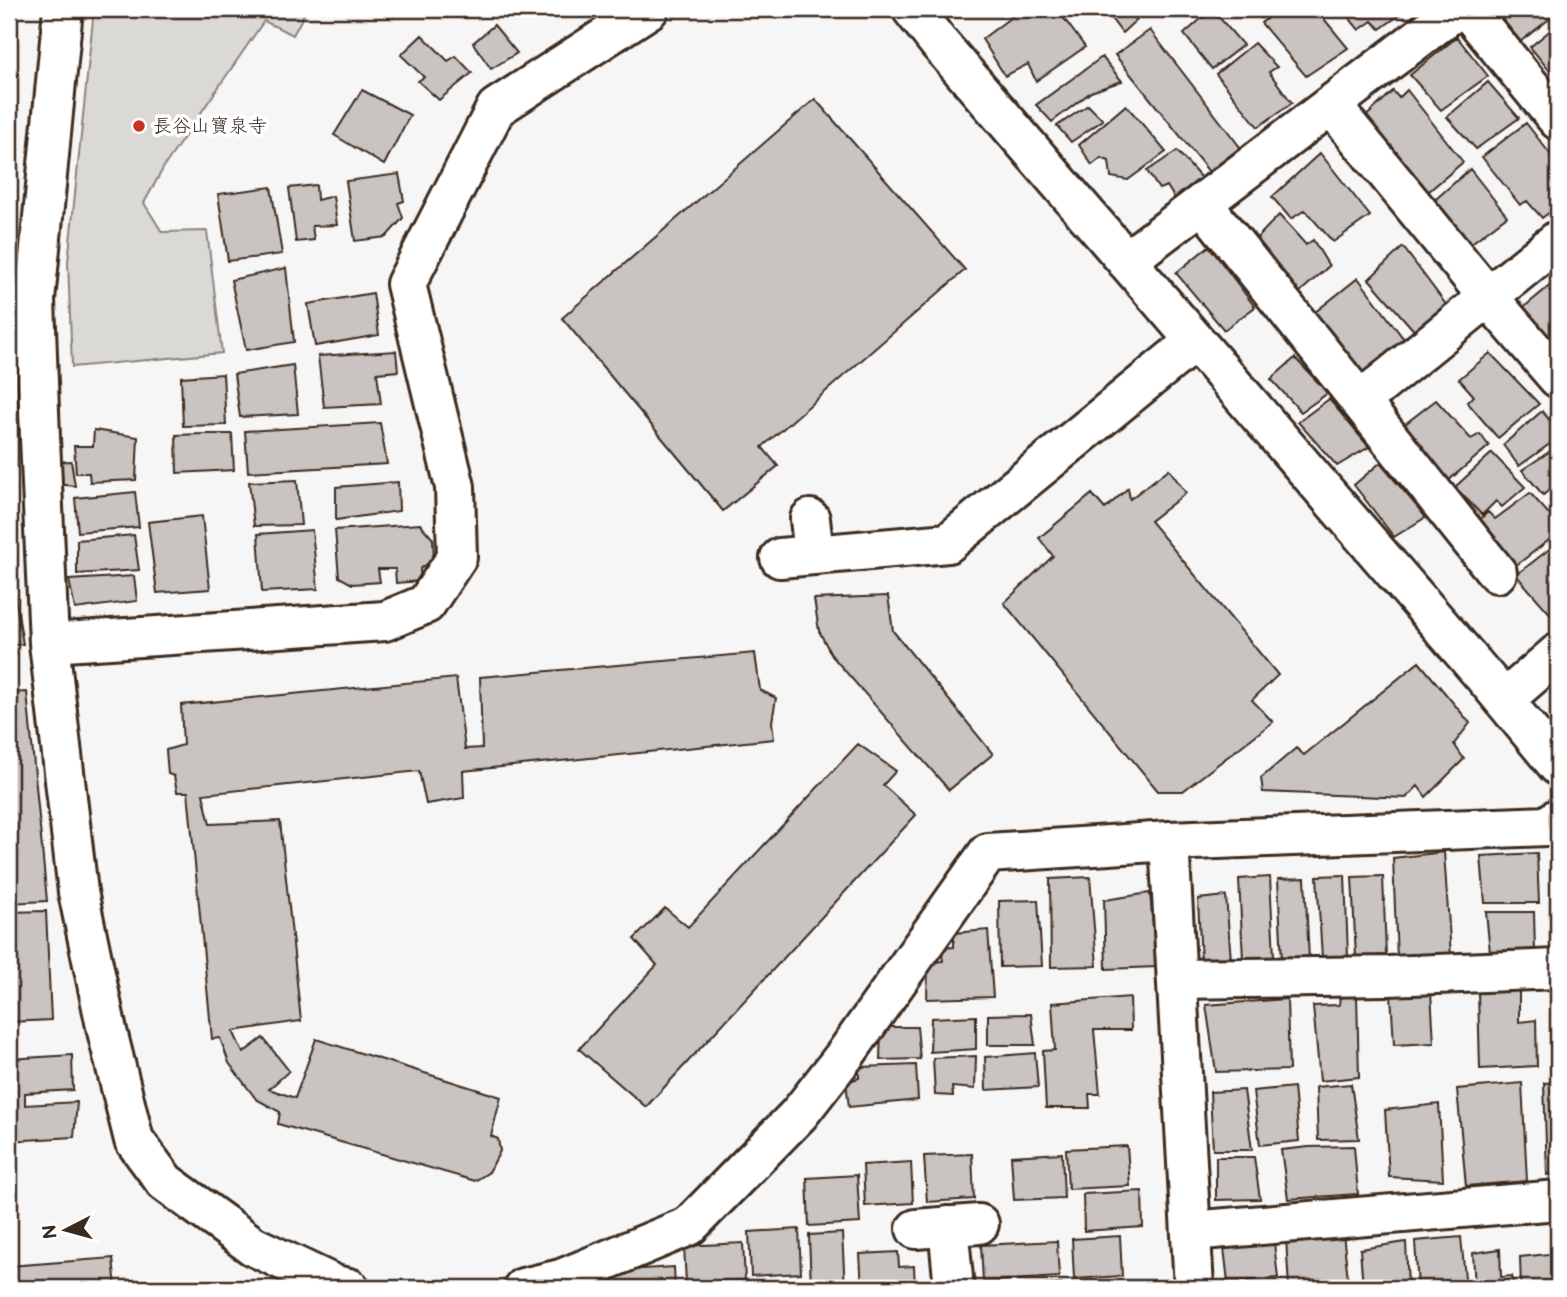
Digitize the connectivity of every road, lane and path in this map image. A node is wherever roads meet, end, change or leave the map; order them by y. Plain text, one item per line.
1 (63, 9) edge
2 (649, 9) edge
3 (912, 9) edge
4 (1457, 9) edge
5 (1467, 9) edge
6 (1331, 105) junction
7 (1558, 120) edge
8 (1202, 203) junction
9 (1558, 240) edge
10 (1126, 261) junction
11 (1488, 297) junction
12 (22, 301) edge
13 (1195, 341) junction
14 (1558, 378) edge
15 (1360, 401) junction
16 (801, 544) dead end
17 (1497, 573) dead end
18 (49, 643) junction
19 (1558, 653) edge
20 (1504, 700) junction
21 (1558, 766) edge
22 (1558, 818) edge
23 (1169, 841) junction
24 (1558, 969) edge
25 (1177, 979) junction
26 (1558, 1200) edge
27 (948, 1226) dead end
28 (1191, 1231) junction
29 (349, 1288) edge
30 (523, 1288) edge
31 (954, 1288) edge
32 (1194, 1288) edge

1 - 12 street
2 - 18 street
3 - 10 street
4 - 6 street
5 - 7 street
6 - 8 street
6 - 11 street
8 - 10 street
8 - 15 street
9 - 11 street
10 - 13 street
11 - 14 street
11 - 15 street
12 - 18 street
13 - 16 street
13 - 20 street
15 - 17 street
18 - 29 street
19 - 20 street
20 - 21 street
22 - 23 street
23 - 25 street
23 - 30 street
24 - 25 street
25 - 28 street
26 - 28 street
27 - 31 street
28 - 32 street

